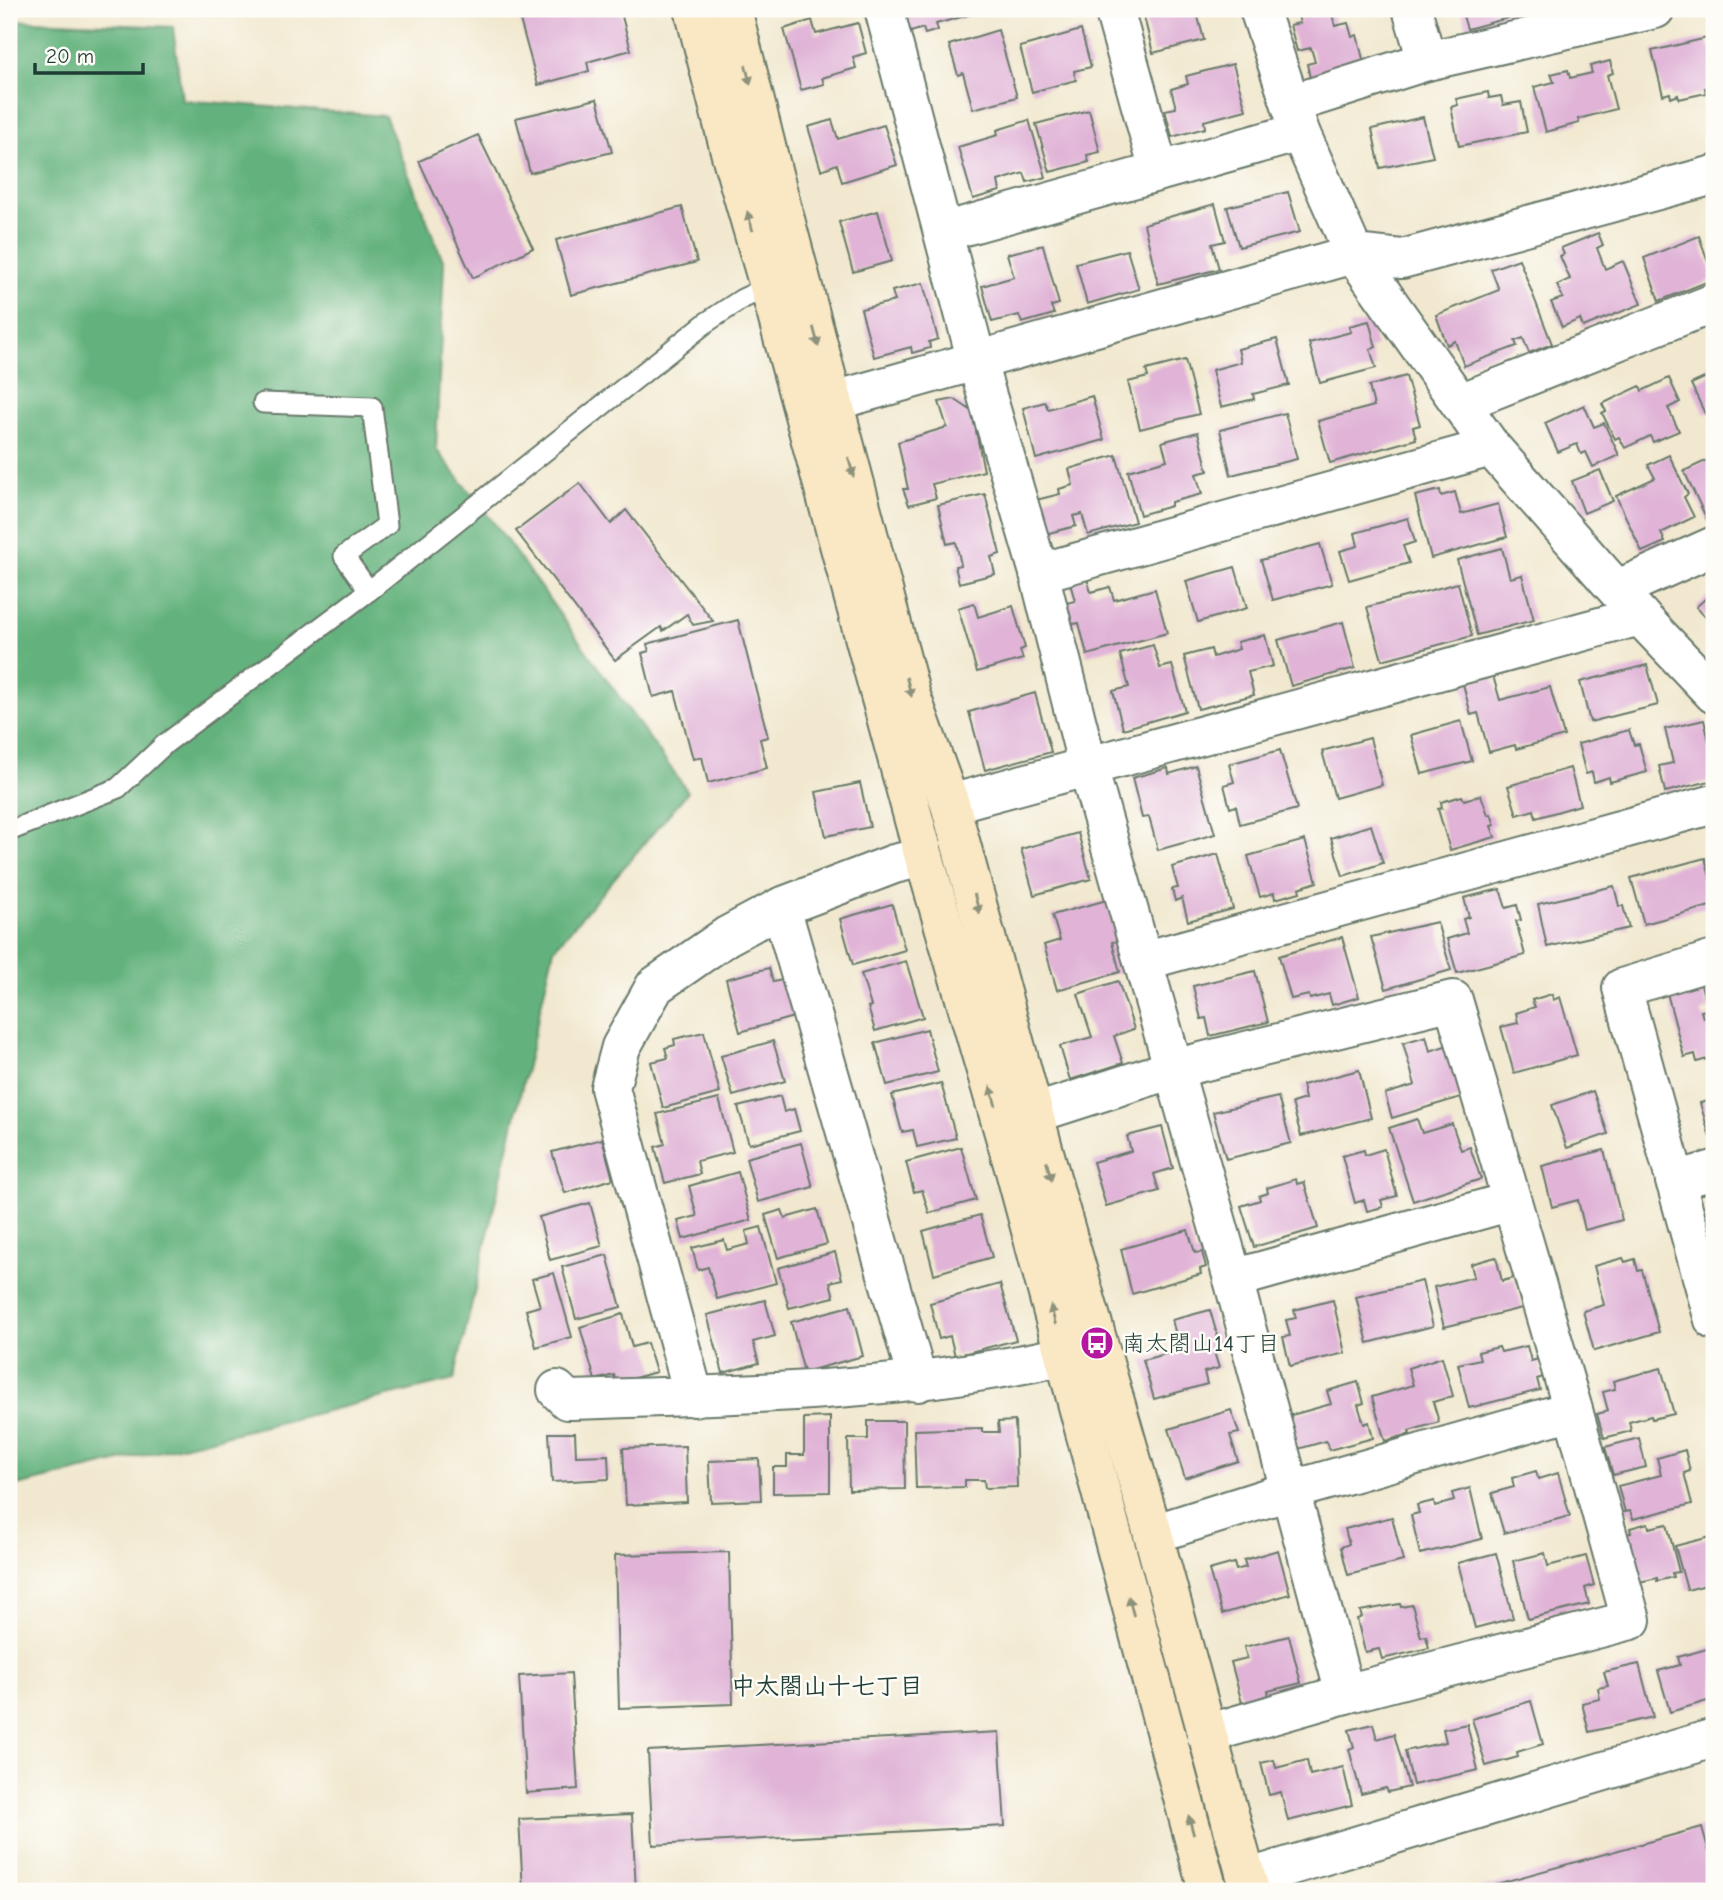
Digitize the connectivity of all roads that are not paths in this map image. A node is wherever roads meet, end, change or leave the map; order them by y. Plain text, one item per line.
1 (694, 9) edge
2 (732, 9) edge
3 (884, 9) edge
4 (1114, 9) edge
5 (1259, 9) edge
6 (1412, 9) edge
7 (1655, 9) edge
8 (1427, 61) junction
9 (1296, 118) junction
10 (1159, 171) junction
11 (1714, 175) edge
12 (943, 232) junction
13 (1353, 254) junction
14 (784, 279) junction
15 (1714, 303) edge
16 (976, 362) junction
17 (834, 401) junction
18 (263, 403) dead end
19 (1460, 403) junction
20 (1491, 447) junction
21 (1714, 546) edge
22 (1039, 573) junction
23 (369, 591) junction
24 (1629, 603) junction
25 (1714, 694) edge
26 (1088, 767) junction
27 (950, 804) junction
28 (1714, 804) edge
29 (9, 831) edge
30 (924, 856) junction
31 (781, 907) junction
32 (1714, 960) edge
33 (1143, 961) junction
34 (1173, 1069) junction
35 (1033, 1114) junction
36 (1714, 1170) edge
37 (1675, 1181) junction
38 (1512, 1201) junction
39 (1233, 1279) junction
40 (1714, 1320) edge
41 (1063, 1356) junction
42 (918, 1382) junction
43 (557, 1390) dead end
44 (694, 1397) junction
45 (1573, 1410) junction
46 (1289, 1491) junction
47 (1153, 1534) junction
48 (1345, 1694) junction
49 (1206, 1734) junction
50 (1714, 1738) edge
51 (1248, 1885) edge
52 (1208, 1891) edge

14 -> 1 street
2 -> 14 street
3 - 12 street
4 - 10 street
5 - 9 street
6 - 8 street
7 - 8 street
8 - 9 street
9 - 10 street
9 - 13 street
10 - 12 street
11 - 13 street
12 - 16 street
13 - 16 street
13 - 19 street
14 -> 17 street
14 - 23 lane
14 - 30 street
15 - 19 street
16 - 17 street
16 - 22 street
17 -> 27 street
18 - 23 lane
19 - 20 street
20 - 22 street
20 - 24 street
21 - 24 street
22 - 26 street
23 - 29 lane
24 - 25 street
24 - 26 street
26 - 27 street
26 - 33 street
27 -> 35 street
28 - 33 street
30 - 31 street
41 -> 30 street
31 - 42 street
31 - 44 street
32 - 37 street
33 - 34 street
34 - 35 street
34 - 38 street
34 - 39 street
35 -> 47 street
36 - 37 street
37 - 40 street
38 - 39 street
38 - 45 street
39 - 46 street
41 - 42 street
52 -> 41 street
42 - 44 street
43 - 44 street
45 - 46 street
45 - 48 street
46 - 47 street
46 - 48 street
47 - 49 street
48 - 49 street
49 - 51 street
50 - 51 street

